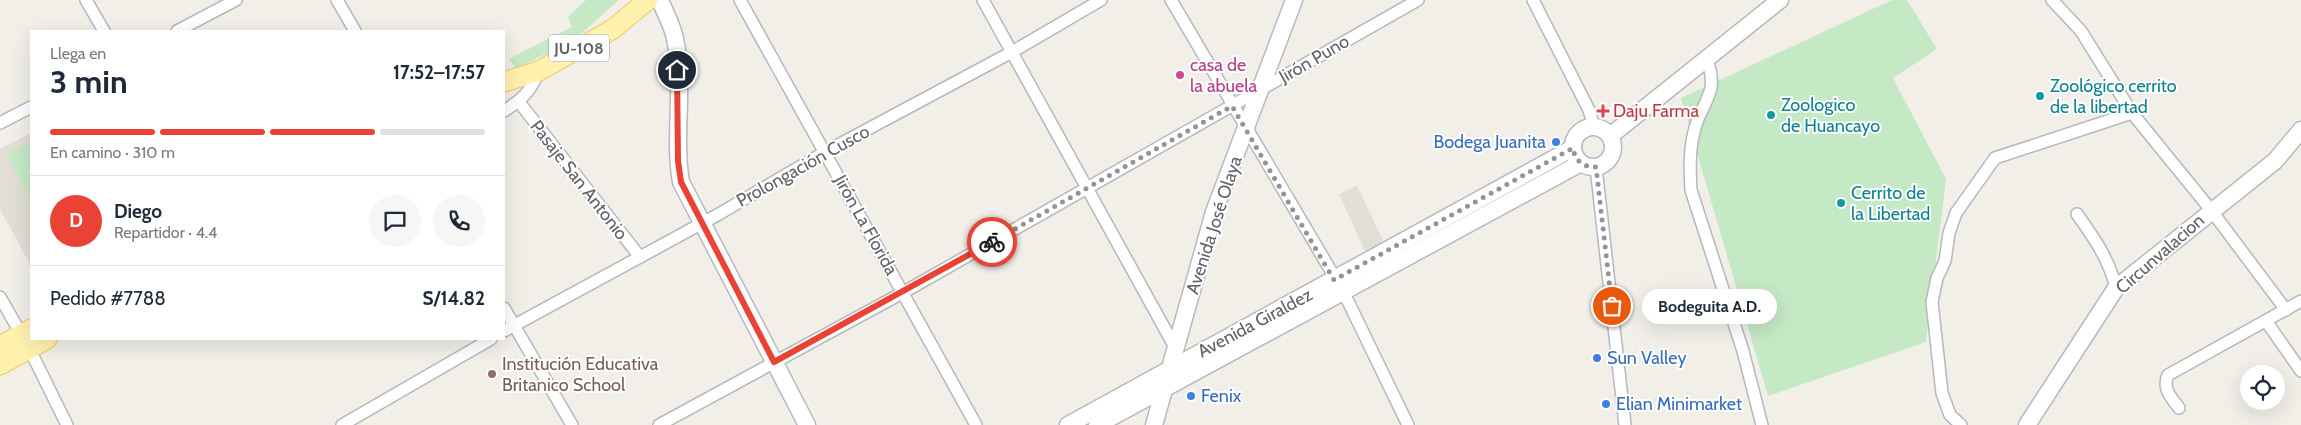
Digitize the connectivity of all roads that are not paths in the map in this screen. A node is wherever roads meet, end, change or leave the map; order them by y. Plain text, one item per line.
1 (86, 0) edge
2 (236, 0) edge
3 (337, 0) edge
4 (648, 0) edge
5 (660, 0) edge
6 (740, 0) edge
7 (984, 0) edge
8 (1101, 0) edge
9 (1171, 0) edge
10 (1294, 0) edge
11 (1418, 0) edge
12 (1533, 0) edge
13 (1780, 0) edge
14 (2052, 0) edge
15 (103, 30) edge
16 (179, 30) edge
17 (354, 30) edge
18 (1012, 52) junction
19 (1707, 60) junction
20 (539, 72) junction
21 (505, 82) edge
22 (1260, 90) junction
23 (519, 102) junction
24 (1232, 106) junction
25 (30, 108) edge
26 (505, 110) edge
27 (2132, 112) junction
28 (0, 123) edge
29 (1594, 127) junction
30 (1246, 128) junction
31 (2301, 130) edge
32 (1610, 136) junction
33 (1573, 148) junction
34 (825, 152) junction
35 (1588, 165) junction
36 (1086, 188) junction
37 (2211, 210) junction
38 (2077, 214) dead end
39 (701, 224) junction
40 (640, 257) junction
41 (1339, 287) junction
42 (2116, 288) junction
43 (904, 292) junction
44 (0, 297) edge
45 (2301, 301) edge
46 (2286, 310) junction
47 (505, 313) edge
48 (2266, 321) junction
49 (508, 329) edge
50 (27, 337) edge
51 (489, 340) edge
52 (0, 346) edge
53 (1176, 349) junction
54 (774, 362) junction
55 (0, 365) edge
56 (1170, 369) junction
57 (2301, 371) edge
58 (1166, 387) junction
59 (2179, 408) dead end
60 (346, 424) edge
61 (68, 425) edge
62 (572, 425) edge
63 (659, 425) edge
64 (807, 425) edge
65 (976, 425) edge
66 (1068, 425) edge
67 (1097, 425) edge
68 (1154, 425) edge
69 (1408, 425) edge
70 (1625, 425) edge
71 (1762, 425) edge
72 (1961, 425) edge
73 (2027, 425) edge

1 - 15 street
2 - 16 street
3 - 17 street
4 - 20 main road, JU-108
5 - 39 street
6 - 34 street, Jirón La Florida
7 - 18 street
8 - 18 street, Prolongación Cusco
9 - 24 street
10 - 22 street, Avenida José Olaya
11 - 22 street, Jirón Puno
12 - 29 street
13 - 19 street
14 - 27 street
18 - 34 street, Prolongación Cusco
18 - 36 street
19 - 32 street
19 - 71 street
20 - 21 main road, JU-108
20 - 23 street
22 - 24 street, Jirón Puno
22 - 30 street, Avenida José Olaya
23 - 26 street
23 - 40 street, Pasaje San Antonio
24 - 30 street
24 - 36 street, Jirón Puno
25 - 28 street
27 - 37 street
27 - 72 street
29 - 32 street
29 - 33 street
30 - 41 street
30 - 53 street, Avenida José Olaya
31 - 37 street, Circunvalacion
32 - 35 street
33 - 35 street
33 - 41 street, Avenida Giraldez
34 - 39 street, Prolongación Cusco
34 - 43 street, Jirón La Florida
35 - 41 street, Avenida Giraldez
35 - 70 street
36 - 43 street, Jirón Puno
36 - 53 street
37 - 42 street, Circunvalacion
37 - 46 street
38 - 42 street
39 - 40 street, Prolongación Cusco
39 - 54 street
40 - 49 street, Prolongación Cusco
41 - 56 street, Avenida Giraldez
41 - 58 street, Avenida Giraldez
41 - 69 street
42 - 73 street, Circunvalacion
43 - 54 street, Jirón Puno
43 - 65 street, Jirón La Florida
44 - 50 street
45 - 46 street
46 - 48 street
47 - 49 street
48 - 57 street
48 - 59 street
49 - 62 street
50 - 52 main road
50 - 55 main road
50 - 61 street
51 - 60 street
53 - 56 street, Avenida José Olaya
54 - 63 street, Jirón Puno
54 - 64 street
56 - 58 street, Avenida José Olaya
56 - 66 street, Avenida Giraldez
58 - 67 street, Avenida Giraldez
58 - 68 street, Avenida José Olaya

